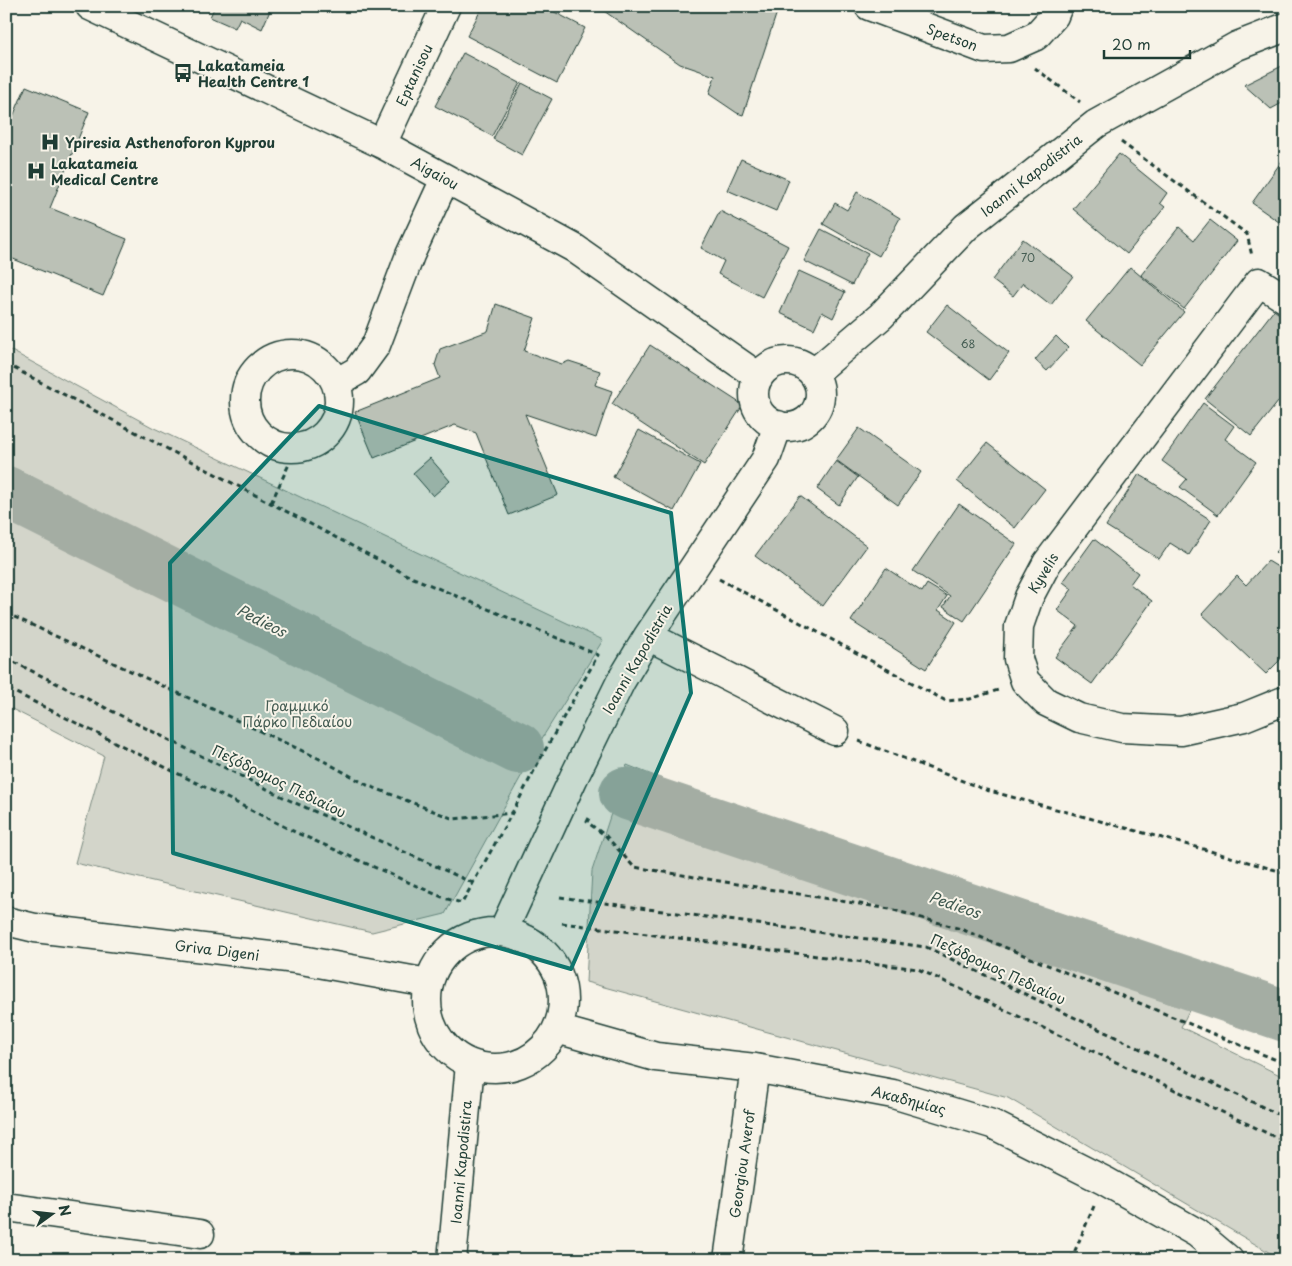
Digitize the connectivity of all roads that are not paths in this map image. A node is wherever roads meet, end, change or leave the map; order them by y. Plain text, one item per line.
1 (90, 6) edge
2 (446, 6) edge
3 (869, 6) edge
4 (1058, 6) edge
5 (1286, 27) edge
6 (382, 144) junction
7 (445, 179) junction
8 (1286, 299) edge
9 (813, 374) junction
10 (759, 377) junction
11 (336, 383) junction
12 (778, 425) junction
13 (648, 636) junction
14 (1286, 700) edge
15 (834, 731) road end
16 (6, 921) edge
17 (503, 931) junction
18 (428, 983) junction
19 (558, 1029) junction
20 (470, 1064) junction
21 (756, 1068) junction
22 (6, 1206) edge
23 (200, 1234) dead end
24 (452, 1260) edge
25 (728, 1260) edge
26 (1229, 1260) edge

1 - 6 street, Aigaiou
2 - 6 street, Eptanisou
3 - 4 street, Spetson
5 - 9 street, Ioanni Kapodistria
6 - 7 street, Aigaiou
7 - 10 street, Aigaiou
7 - 11 street
8 - 14 street, Kyvelis
9 - 10 street
9 - 12 street
10 - 12 street
11 - 11 street
12 - 13 street, Ioanni Kapodistria
13 - 15 street
13 - 17 street, Ioanni Kapodistria
16 - 18 street, Griva Digeni
17 - 18 street
17 - 19 street
18 - 20 street
19 - 20 street
19 - 21 street, Ακαδημίας
20 - 24 street, Ioanni Kapodistira
21 - 25 street, Georgiou Averof
21 - 26 street, Ακαδημίας
22 - 23 street

